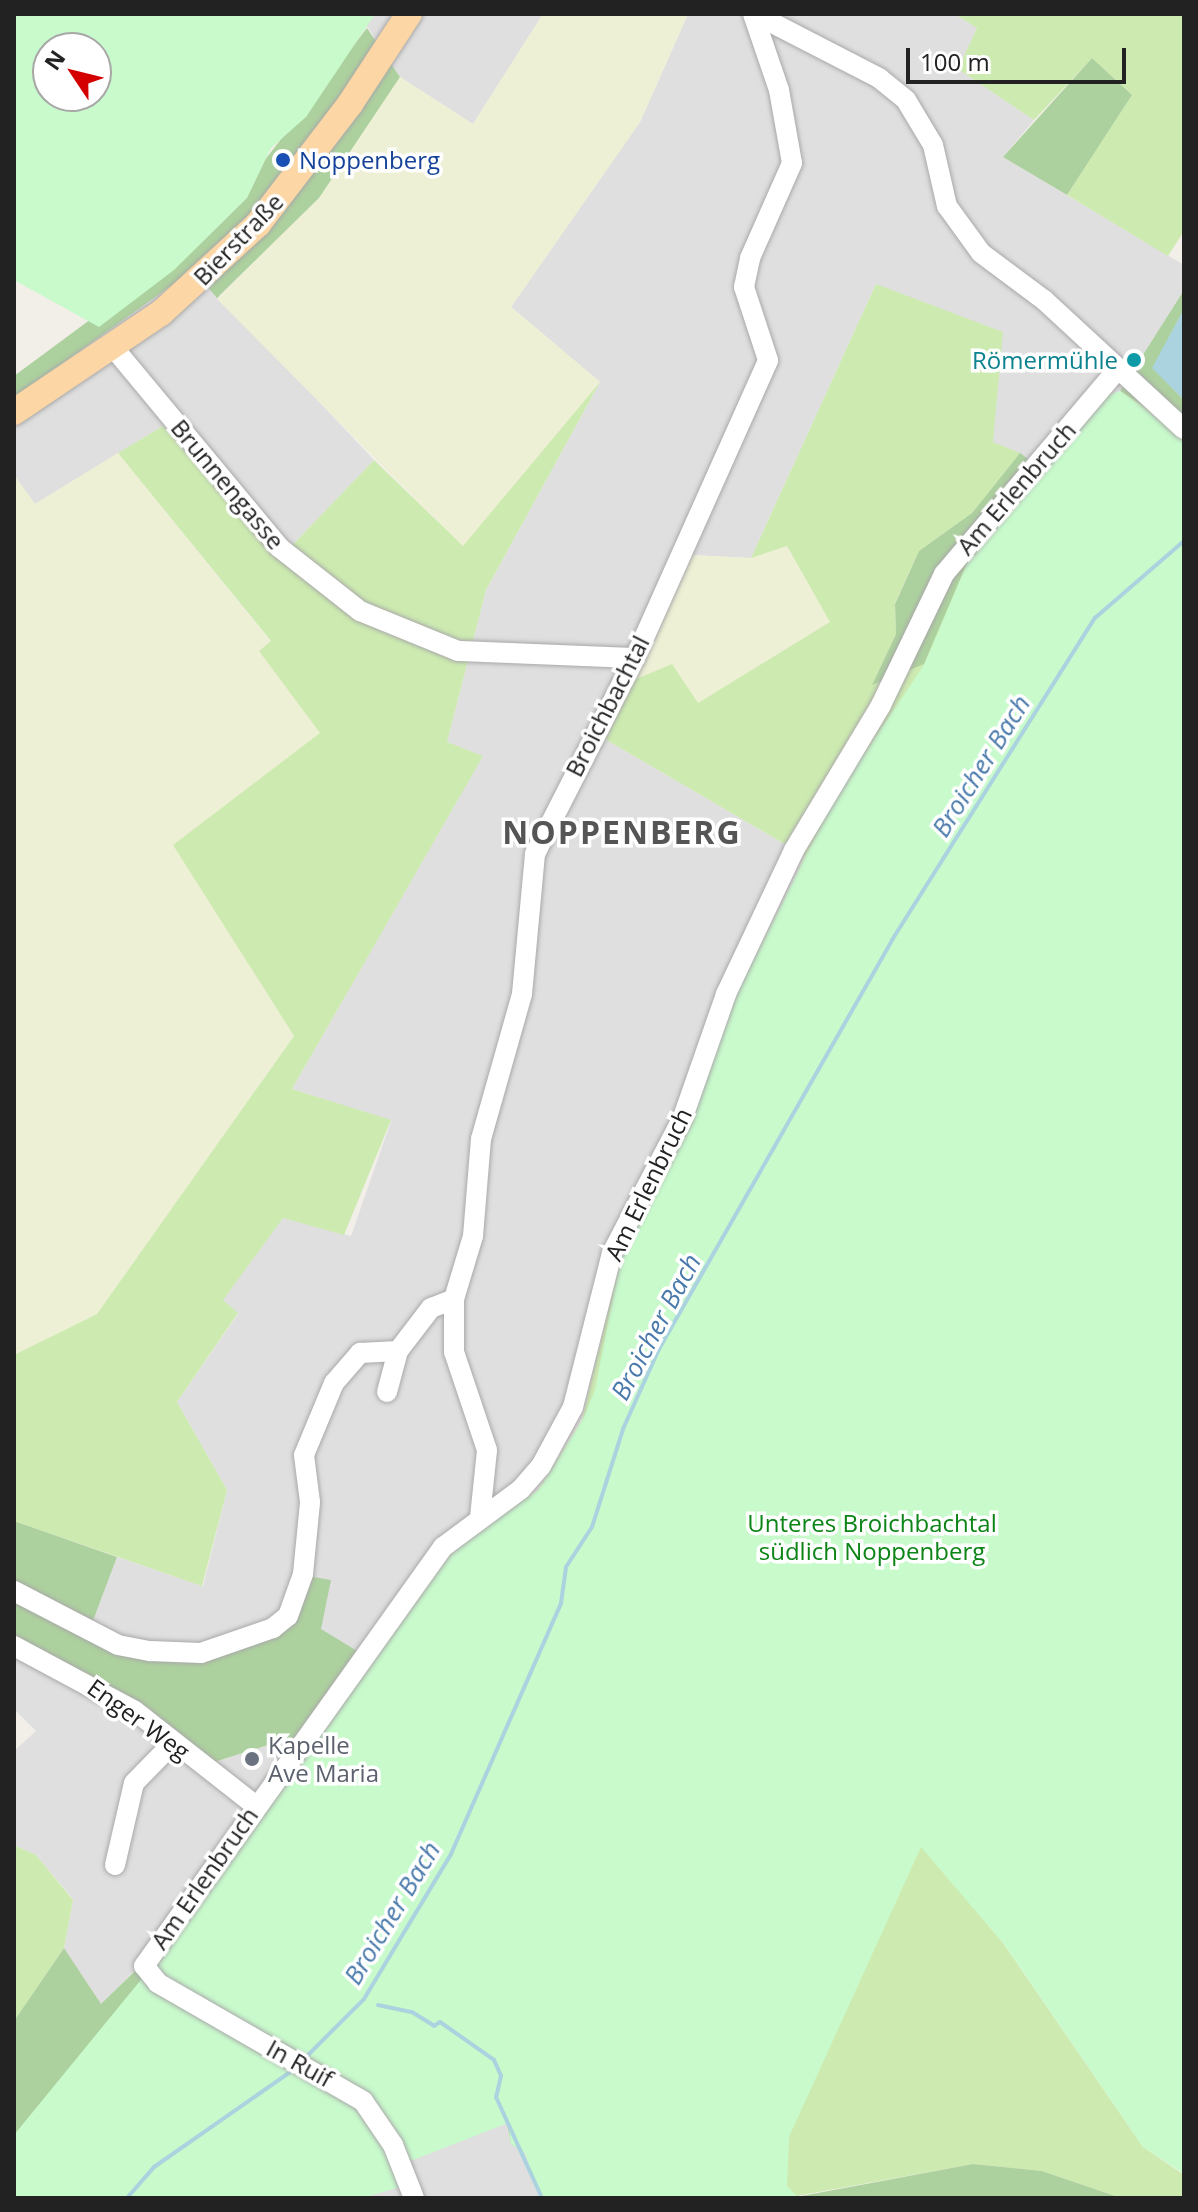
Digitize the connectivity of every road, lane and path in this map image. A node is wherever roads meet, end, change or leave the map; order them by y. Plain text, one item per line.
1 (409, 14) edge
2 (754, 14) edge
3 (113, 347) junction
4 (1116, 371) junction
5 (14, 412) edge
6 (1184, 429) edge
7 (635, 658) junction
8 (454, 1299) junction
9 (398, 1351) junction
10 (387, 1392) dead end
11 (480, 1517) junction
12 (14, 1591) edge
13 (14, 1646) edge
14 (174, 1742) junction
15 (255, 1805) junction
16 (115, 1865) dead end
17 (144, 1966) joint
18 (414, 2198) edge

1 - 3 main road, Bierstraße
2 - 4 street
2 - 7 street, Broichbachtal
3 - 5 main road, Bierstraße
3 - 7 street, Brunnengasse
4 - 6 street
4 - 11 street, Am Erlenbruch
7 - 8 street, Broichbachtal
8 - 9 street
8 - 11 street, Broichbachtal
9 - 10 street
9 - 12 street
11 - 15 street, Am Erlenbruch
13 - 14 street, Enger Weg
14 - 15 street, Enger Weg
14 - 16 street
15 - 17 street, Am Erlenbruch
17 - 18 street, In Ruif

